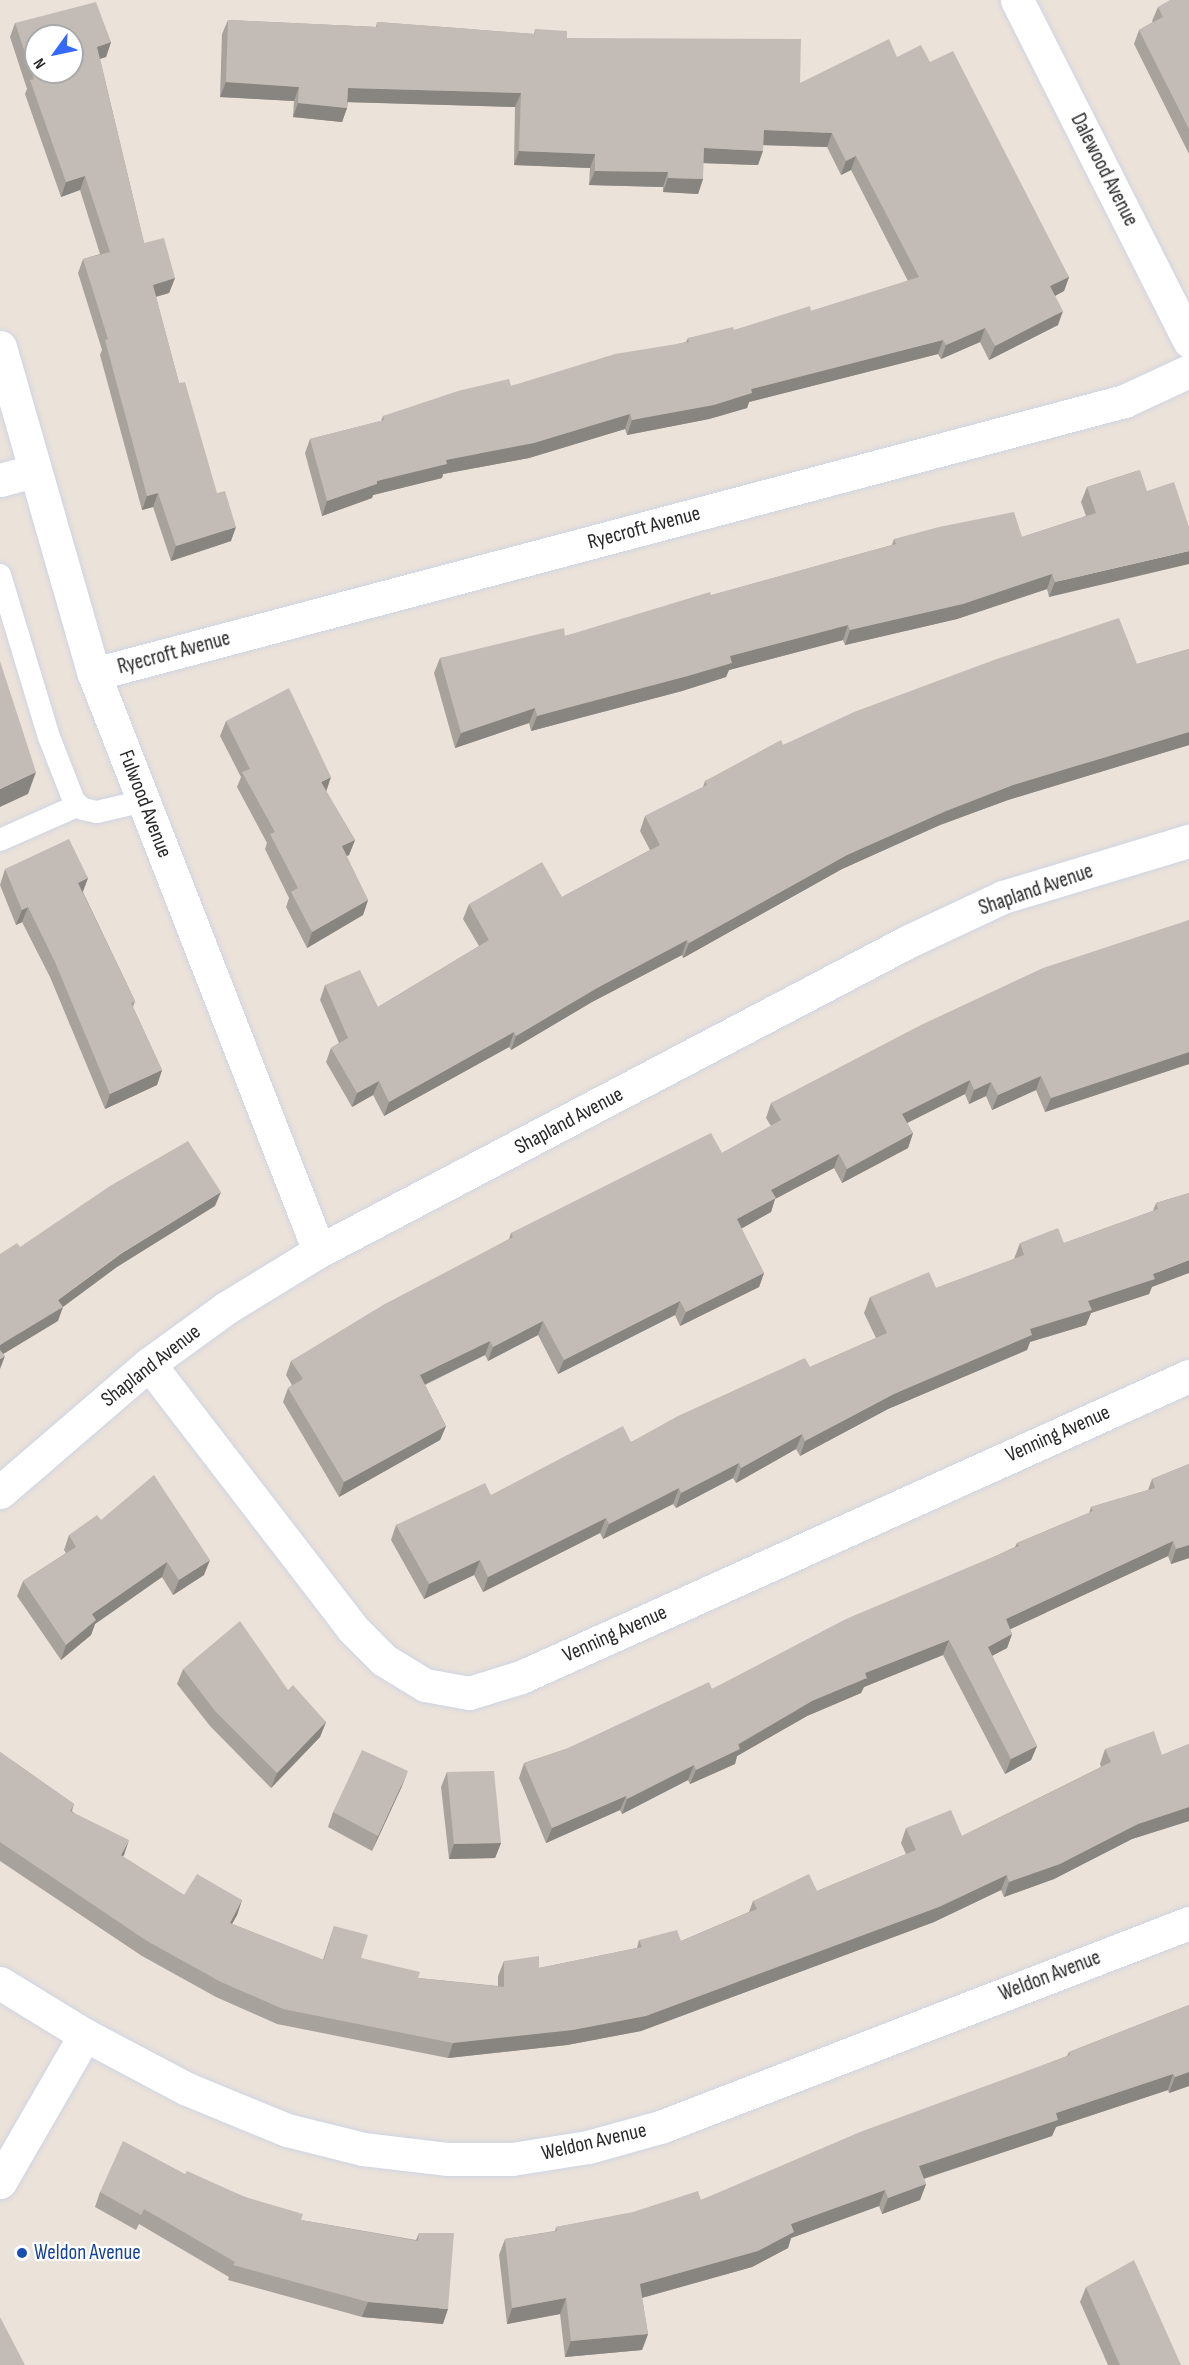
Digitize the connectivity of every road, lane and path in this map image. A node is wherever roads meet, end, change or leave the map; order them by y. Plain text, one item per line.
1 (1017, 0) edge
2 (1189, 341) edge
3 (0, 347) edge
4 (1189, 371) edge
5 (34, 471) junction
6 (0, 480) edge
7 (0, 575) edge
8 (94, 674) junction
9 (144, 801) junction
10 (79, 805) junction
11 (0, 840) edge
12 (1189, 841) edge
13 (319, 1251) junction
14 (149, 1364) junction
15 (1189, 1376) edge
16 (0, 1492) edge
17 (1189, 1923) edge
18 (0, 1983) edge
19 (85, 2035) junction
20 (0, 2182) edge

1 - 2 street, Dalewood Avenue
3 - 5 street, Fulwood Avenue
4 - 8 street, Ryecroft Avenue
5 - 6 street
5 - 8 street, Fulwood Avenue
7 - 10 lane
8 - 9 street, Fulwood Avenue
9 - 10 lane
9 - 13 street, Fulwood Avenue
10 - 11 lane
12 - 13 street, Shapland Avenue
13 - 14 street, Shapland Avenue
14 - 15 street, Venning Avenue
14 - 16 street, Shapland Avenue
17 - 19 street, Weldon Avenue
18 - 19 street, Weldon Avenue
19 - 20 street

